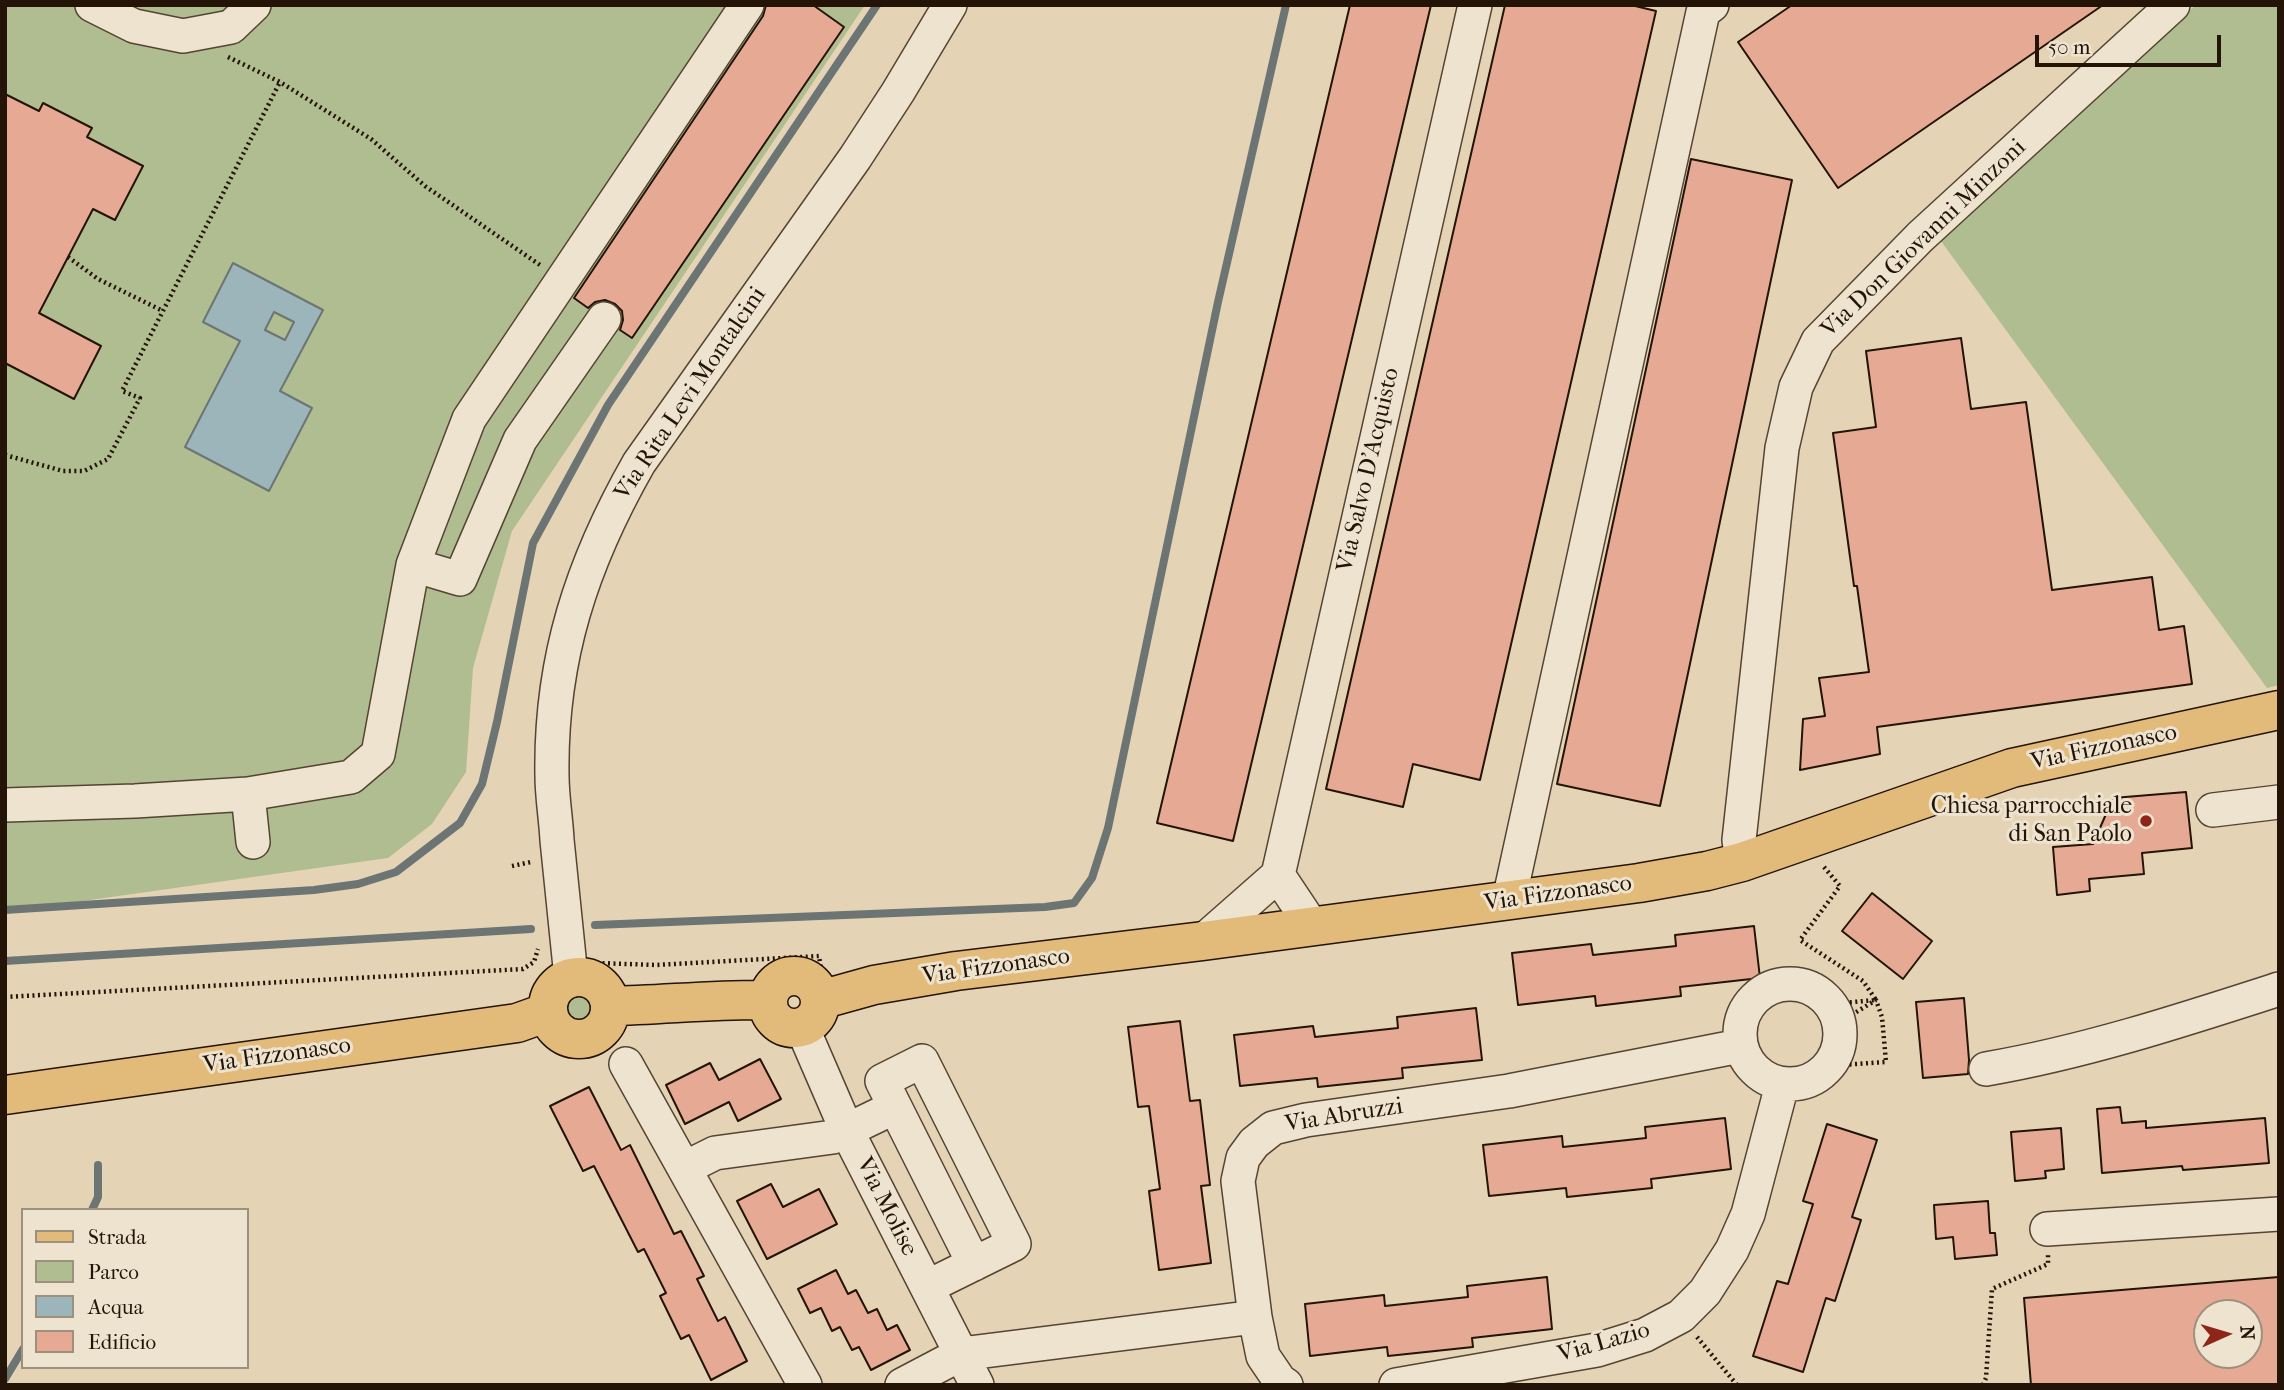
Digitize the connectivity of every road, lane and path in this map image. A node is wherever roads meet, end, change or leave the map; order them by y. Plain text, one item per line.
1 (92, 5) edge
2 (254, 5) edge
3 (747, 5) edge
4 (950, 5) edge
5 (1475, 5) edge
6 (1712, 5) edge
7 (2173, 5) edge
8 (183, 36) junction
9 (280, 82) junction
10 (68, 257) dead end
11 (564, 280) junction
12 (163, 312) junction
13 (604, 318) dead end
14 (5, 455) edge
15 (412, 565) junction
16 (2279, 710) edge
17 (248, 794) junction
18 (2279, 802) edge
19 (5, 805) edge
20 (2213, 810) dead end
21 (253, 842) dead end
22 (1742, 862) junction
23 (1821, 863) dead end
24 (1278, 875) junction
25 (1509, 900) junction
26 (1312, 926) junction
27 (1203, 941) junction
28 (820, 956) dead end
29 (566, 960) junction
30 (2279, 989) edge
31 (5, 997) edge
32 (1876, 1000) junction
33 (610, 1006) junction
34 (548, 1012) junction
35 (1835, 1013) junction
36 (811, 1014) junction
37 (1740, 1046) junction
38 (1834, 1061) junction
39 (626, 1064) dead end
40 (1986, 1069) dead end
41 (1782, 1084) junction
42 (5, 1096) edge
43 (895, 1107) junction
44 (848, 1131) junction
45 (684, 1168) junction
46 (2279, 1214) edge
47 (2047, 1229) joint
48 (974, 1264) junction
49 (927, 1287) junction
50 (1681, 1316) junction
51 (1255, 1317) junction
52 (961, 1354) junction
53 (805, 1385) edge
54 (902, 1385) edge
55 (977, 1385) edge
56 (1286, 1385) edge
57 (1396, 1385) edge
58 (1737, 1385) edge
59 (1983, 1385) edge

1 - 8 street
2 - 8 street
3 - 11 street
4 - 29 street, Via Rita Levi Montalcini
5 - 24 street, Via Salvo D'Acquisto
6 - 25 street
7 - 22 street, Via Don Giovanni Minzoni
8 - 9 path
9 - 11 path
9 - 12 path
10 - 12 path
11 - 15 street
12 - 14 path
13 - 15 street
15 - 17 street
16 - 22 main road, Via Fizzonasco
17 - 19 street
17 - 21 street
18 - 20 street
22 - 25 main road, Via Fizzonasco
23 - 32 path
24 - 26 street
24 - 27 street
25 - 26 main road, Via Fizzonasco
26 - 27 main road, Via Fizzonasco
27 - 36 main road, Via Fizzonasco
28 - 29 path
29 - 31 path
29 - 33 main road
29 - 34 main road
30 - 40 street
32 - 35 path
32 - 35 path
32 - 38 path
33 - 34 main road
33 - 36 main road
34 - 42 main road, Via Fizzonasco
35 - 37 street
35 - 38 street
36 - 44 street, Via Molise
37 - 41 street
37 - 51 street, Via Abruzzi
38 - 41 street
39 - 45 street
41 - 50 street, Via Lazio
43 - 44 street
43 - 48 street
43 - 48 street
44 - 45 street
44 - 49 street, Via Molise
45 - 53 street
46 - 47 street
47 - 59 path
48 - 49 street
49 - 52 street, Via Molise
50 - 57 street, Via Lazio
50 - 58 path
51 - 52 street
51 - 56 street
52 - 54 street
52 - 55 street, Via Molise

